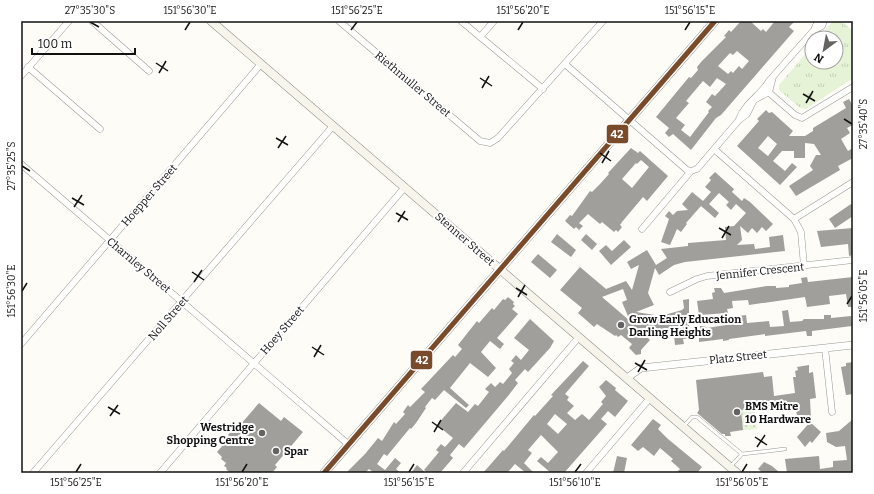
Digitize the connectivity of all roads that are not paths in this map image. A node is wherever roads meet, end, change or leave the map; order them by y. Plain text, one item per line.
1 (69, 21) edge
2 (92, 21) edge
3 (211, 21) edge
4 (339, 21) edge
5 (461, 21) edge
6 (494, 21) edge
7 (603, 21) edge
8 (715, 21) edge
9 (818, 21) edge
10 (824, 21) edge
11 (814, 30) joint
12 (480, 37) junction
13 (804, 41) edge
14 (261, 64) junction
15 (565, 64) junction
16 (28, 67) junction
17 (149, 71) dead end
18 (21, 76) edge
19 (853, 87) edge
20 (542, 90) junction
21 (767, 90) junction
22 (629, 120) junction
23 (333, 126) junction
24 (100, 129) dead end
25 (714, 149) junction
26 (21, 164) edge
27 (691, 171) junction
28 (853, 182) edge
29 (404, 187) junction
30 (794, 219) junction
31 (642, 229) dead end
32 (110, 241) junction
33 (853, 260) edge
34 (804, 266) junction
35 (501, 269) junction
36 (670, 292) dead end
37 (182, 302) junction
38 (579, 337) junction
39 (22, 340) edge
40 (853, 345) edge
41 (825, 348) junction
42 (254, 363) junction
43 (627, 378) junction
44 (650, 398) junction
45 (832, 412) dead end
46 (683, 427) junction
47 (348, 444) junction
48 (785, 449) dead end
49 (742, 454) junction
50 (730, 467) junction
51 (587, 472) edge
52 (33, 473) edge
53 (160, 473) edge
54 (324, 473) edge
55 (463, 473) edge
56 (737, 473) edge

1 - 16 street
2 - 17 street
3 - 14 main road, Stenner Street
4 - 20 street, Riethmuller Street
5 - 12 street
6 - 12 street
7 - 15 street
8 - 22 main road
9 - 11 street
10 - 11 street
12 - 20 street
13 - 21 street
14 - 23 main road, Stenner Street
14 - 32 street, Hoepper Street
15 - 20 street
15 - 22 street
16 - 18 street
16 - 24 street
19 - 21 street
21 - 25 street
22 - 27 street
22 - 35 main road
23 - 29 main road, Stenner Street
23 - 37 street, Noll Street
25 - 27 street
25 - 30 street
26 - 32 street, Charnley Street
27 - 31 street
28 - 30 street
29 - 35 main road, Stenner Street
29 - 42 street, Hoey Street
30 - 34 street
32 - 37 street, Charnley Street
32 - 39 street, Hoepper Street
33 - 34 street, Jennifer Crescent
34 - 36 street, Jennifer Crescent
35 - 38 main road, Stenner Street
35 - 47 main road
37 - 42 street, Charnley Street
37 - 52 street, Noll Street
38 - 43 main road, Stenner Street
38 - 55 street
40 - 41 street, Platz Street
41 - 43 street, Platz Street
41 - 45 street
42 - 47 street, Charnley Street
42 - 53 street, Hoey Street
43 - 44 main road, Stenner Street
44 - 46 main road, Stenner Street
44 - 51 street
46 - 49 lane
46 - 50 main road, Stenner Street
47 - 54 main road
48 - 49 lane
49 - 50 lane
50 - 56 main road, Stenner Street

